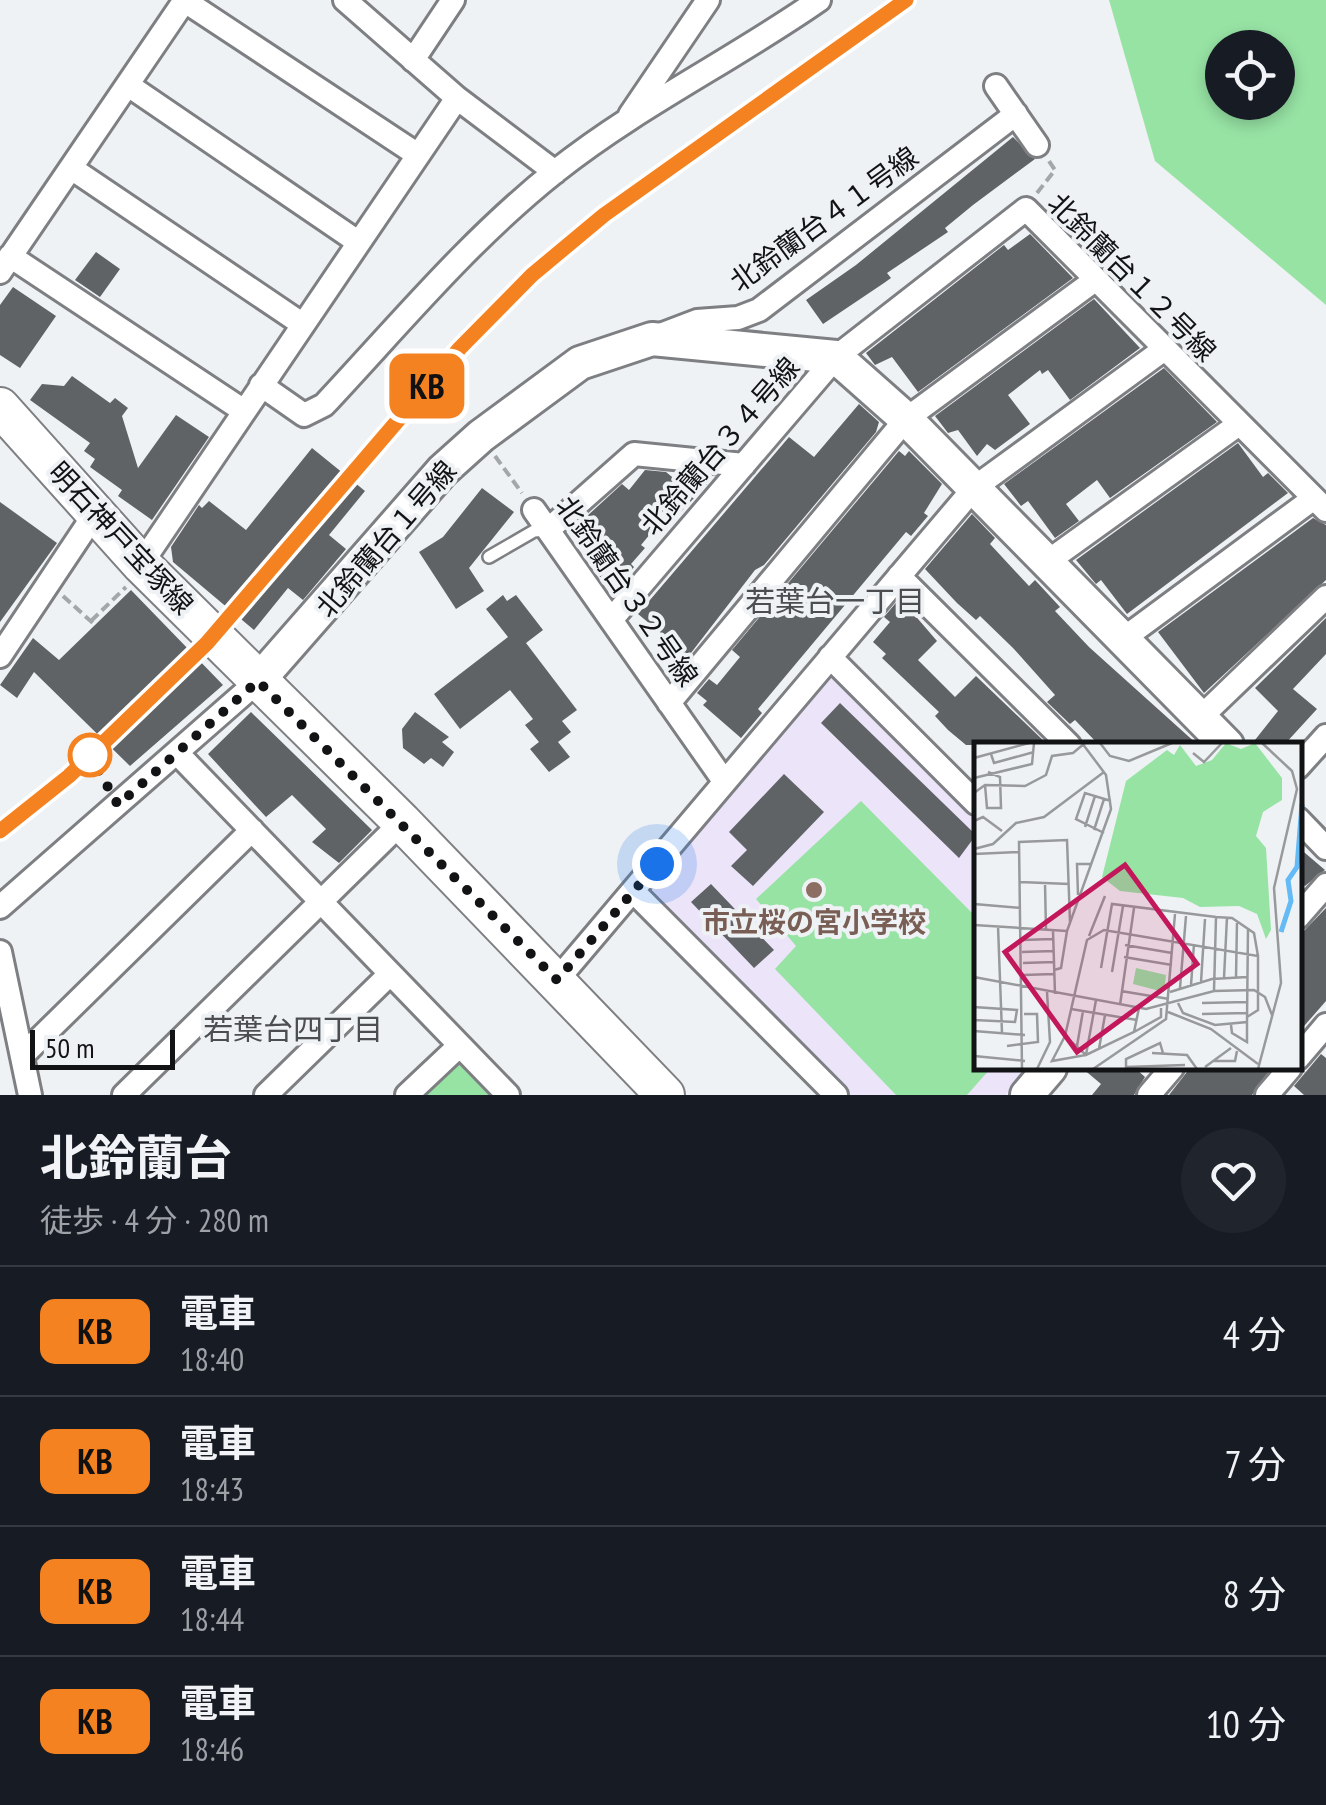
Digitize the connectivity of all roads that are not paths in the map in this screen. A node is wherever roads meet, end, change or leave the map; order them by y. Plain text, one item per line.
1 (185, 0) edge
2 (345, 0) edge
3 (454, 0) edge
4 (708, 0) edge
5 (819, 0) edge
6 (804, 7) edge
7 (413, 60) junction
8 (128, 85) junction
9 (996, 86) dead end
10 (457, 98) junction
11 (1016, 114) junction
12 (625, 122) junction
13 (1037, 145) road end
14 (418, 155) junction
15 (71, 168) junction
16 (555, 172) junction
17 (358, 242) junction
18 (5, 264) edge
19 (1095, 280) junction
20 (302, 324) junction
21 (652, 339) junction
22 (1163, 350) junction
23 (836, 357) junction
24 (262, 385) junction
25 (0, 407) edge
26 (244, 411) junction
27 (906, 419) junction
28 (1238, 424) junction
29 (744, 465) junction
30 (974, 488) junction
31 (1320, 504) edge
32 (534, 510) road end
33 (96, 512) junction
34 (548, 530) junction
35 (489, 557) dead end
36 (1047, 562) junction
37 (137, 572) junction
38 (899, 576) junction
39 (1326, 598) edge
40 (611, 620) junction
41 (1123, 639) junction
42 (0, 656) edge
43 (830, 657) junction
44 (258, 681) junction
45 (669, 703) junction
46 (1200, 718) junction
47 (1326, 736) edge
48 (1066, 742) edge
49 (1223, 742) edge
50 (178, 754) junction
51 (1301, 765) edge
52 (724, 781) junction
53 (974, 801) edge
54 (402, 822) junction
55 (1301, 822) edge
56 (252, 830) junction
57 (1326, 848) edge
58 (1326, 885) edge
59 (634, 892) junction
60 (321, 902) junction
61 (0, 907) edge
62 (1301, 914) edge
63 (0, 952) edge
64 (390, 974) junction
65 (557, 980) junction
66 (1326, 1025) edge
67 (458, 1046) junction
68 (1301, 1054) edge
69 (22, 1056) junction
70 (1048, 1070) edge
71 (1170, 1070) edge
72 (1288, 1070) edge
73 (30, 1095) edge
74 (124, 1095) edge
75 (266, 1095) edge
76 (407, 1095) edge
77 (508, 1095) edge
78 (665, 1095) edge
79 (836, 1095) edge
80 (1027, 1095) edge
81 (1149, 1095) edge
82 (1267, 1095) edge

1 - 8 street
1 - 14 street
2 - 7 street
3 - 7 street
4 - 12 street
5 - 6 street
6 - 12 street
7 - 10 street
8 - 15 street
8 - 17 street
9 - 11 street
10 - 14 street
10 - 16 street
11 - 13 street
11 - 21 street, 北鈴蘭台４１号線
12 - 16 street
14 - 17 street
15 - 18 street
15 - 20 street
16 - 24 street
17 - 20 street
18 - 26 street
19 - 22 street, 北鈴蘭台１２号線
19 - 23 street, 北鈴蘭台１２号線
19 - 27 street
20 - 24 street
21 - 23 street, 北鈴蘭台１号線
21 - 44 street, 北鈴蘭台１号線
22 - 28 street, 北鈴蘭台１２号線
22 - 30 street
23 - 27 street
23 - 29 street, 北鈴蘭台３４号線
24 - 26 street
25 - 33 main road, 明石神戸宝塚線
26 - 37 street
27 - 30 street
27 - 45 street
28 - 31 street, 北鈴蘭台１２号線
28 - 36 street
29 - 34 street
29 - 40 street, 北鈴蘭台３４号線
30 - 36 street
30 - 38 street
31 - 41 street
32 - 34 street, 北鈴蘭台３２号線
33 - 37 main road, 明石神戸宝塚線
33 - 42 street
34 - 35 lane
34 - 40 street, 北鈴蘭台３２号線
36 - 41 street
37 - 44 main road, 明石神戸宝塚線
38 - 43 street
38 - 48 street
39 - 46 street
40 - 45 street, 北鈴蘭台３２号線
41 - 46 street
43 - 52 street
43 - 53 street
44 - 50 street, 北鈴蘭台１号線
44 - 54 main road, 明石神戸宝塚線
45 - 52 street, 北鈴蘭台３２号線
46 - 49 street
47 - 51 street
50 - 56 street
50 - 61 street, 北鈴蘭台１号線
52 - 59 street
54 - 60 street
54 - 65 main road, 明石神戸宝塚線
55 - 57 street
56 - 60 street
56 - 69 street
58 - 62 street
59 - 65 street
59 - 79 street
60 - 64 street
60 - 74 street
63 - 69 street
64 - 67 street
64 - 75 street
65 - 78 main road, 明石神戸宝塚線
66 - 68 street
67 - 76 street
67 - 77 street
69 - 73 street
70 - 80 street
71 - 81 street
72 - 82 street

